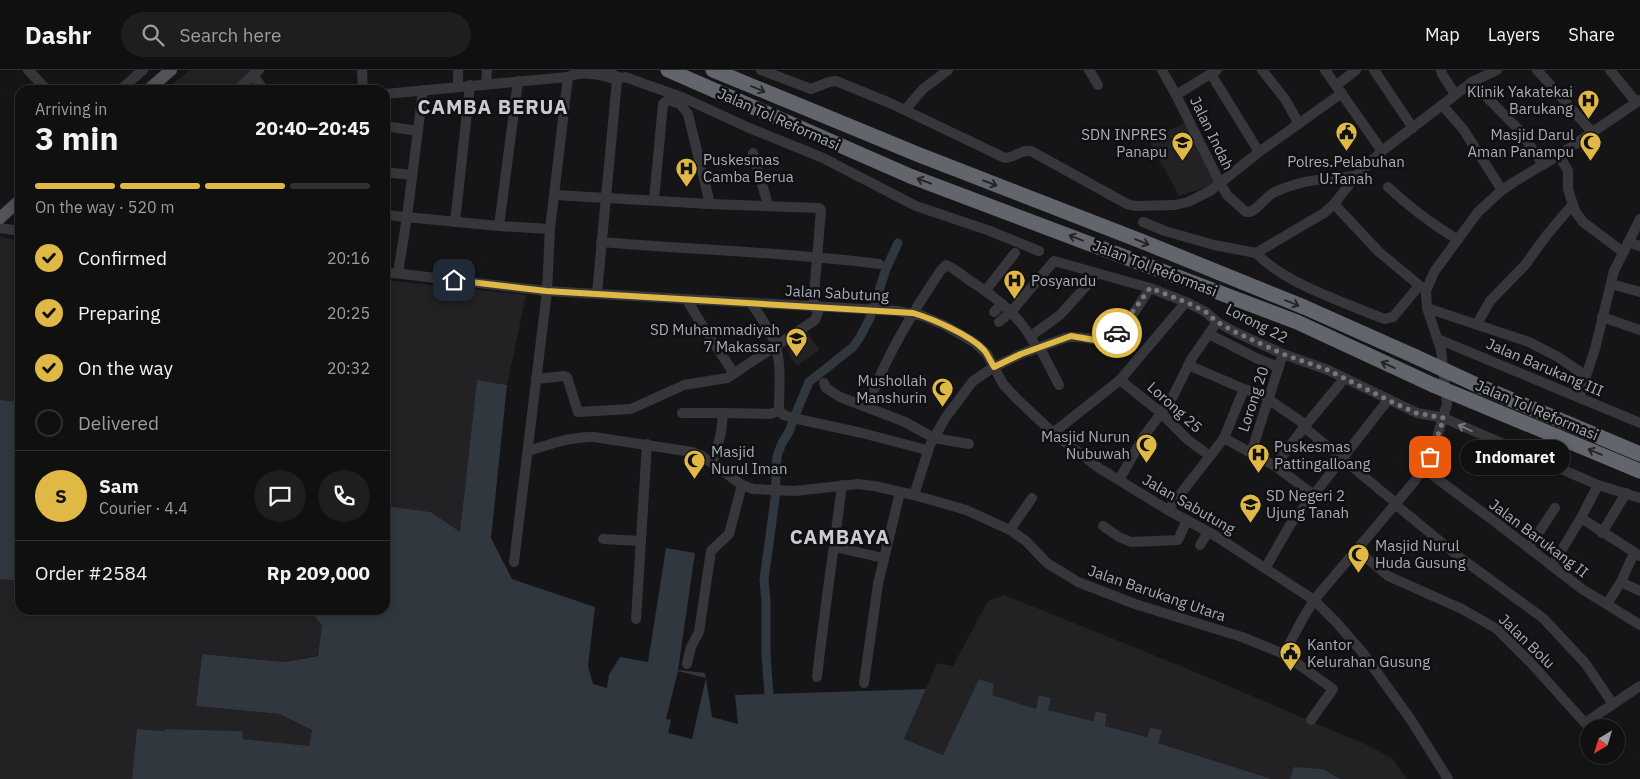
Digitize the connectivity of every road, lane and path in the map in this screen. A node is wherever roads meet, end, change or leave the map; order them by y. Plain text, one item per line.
1 (28, 70) edge
2 (143, 70) edge
3 (171, 70) edge
4 (362, 70) edge
5 (458, 70) edge
6 (488, 70) edge
7 (601, 70) edge
8 (668, 70) edge
9 (714, 70) edge
10 (761, 70) edge
11 (948, 70) edge
12 (1089, 70) edge
13 (1162, 70) edge
14 (1262, 70) edge
15 (1325, 70) edge
16 (1356, 70) edge
17 (1374, 70) edge
18 (1441, 70) edge
19 (1496, 70) edge
20 (1537, 70) edge
21 (1610, 70) edge
22 (1214, 72) edge
23 (256, 73) edge
24 (570, 74) edge
25 (518, 81) junction
26 (1472, 82) junction
27 (486, 84) junction
28 (42, 85) edge
29 (126, 85) edge
30 (154, 85) edge
31 (243, 85) edge
32 (262, 85) edge
33 (364, 85) edge
34 (470, 85) junction
35 (1098, 85) dead end
36 (458, 86) junction
37 (1340, 89) junction
38 (423, 90) junction
39 (390, 93) edge
40 (1455, 94) junction
41 (1176, 95) junction
42 (1638, 101) edge
43 (1442, 105) junction
44 (905, 110) junction
45 (1299, 124) junction
46 (390, 127) edge
47 (1413, 128) junction
48 (418, 131) junction
49 (1592, 132) junction
50 (1382, 151) junction
51 (1259, 152) junction
52 (754, 153) dead end
53 (1559, 155) junction
54 (1543, 165) junction
55 (390, 173) edge
56 (412, 175) junction
57 (1356, 176) junction
58 (1220, 183) junction
59 (1388, 187) dead end
60 (1502, 190) junction
61 (555, 195) junction
62 (606, 198) junction
63 (654, 200) junction
64 (15, 204) edge
65 (710, 204) junction
66 (1334, 204) junction
67 (1573, 204) junction
68 (768, 205) junction
69 (390, 215) edge
70 (407, 217) junction
71 (0, 218) edge
72 (1640, 220) edge
73 (455, 222) junction
74 (1143, 222) dead end
75 (499, 226) junction
76 (0, 228) edge
77 (550, 229) junction
78 (15, 230) edge
79 (1458, 240) junction
80 (601, 242) junction
81 (1628, 242) junction
82 (1640, 246) edge
83 (1039, 251) dead end
84 (1623, 252) junction
85 (1015, 253) dead end
86 (1256, 253) junction
87 (818, 256) junction
88 (879, 264) dead end
89 (390, 272) edge
90 (398, 273) junction
91 (1097, 274) junction
92 (1611, 284) junction
93 (1150, 288) junction
94 (1423, 288) junction
95 (986, 290) junction
96 (546, 291) junction
97 (1640, 292) edge
98 (597, 293) junction
99 (687, 299) junction
100 (1186, 302) junction
101 (751, 303) junction
102 (1002, 304) junction
103 (817, 307) junction
104 (1427, 308) junction
105 (994, 312) dead end
106 (1011, 312) junction
107 (913, 313) junction
108 (1602, 317) junction
109 (999, 322) dead end
110 (1217, 322) junction
111 (1477, 324) junction
112 (1640, 330) edge
113 (1209, 334) junction
114 (1031, 336) junction
115 (1438, 339) junction
116 (776, 346) junction
117 (1042, 347) junction
118 (1283, 354) junction
119 (1188, 365) junction
120 (994, 367) junction
121 (1279, 367) junction
122 (734, 374) junction
123 (1586, 376) junction
124 (536, 379) junction
125 (1344, 379) junction
126 (1120, 380) junction
127 (824, 383) dead end
128 (1059, 384) dead end
129 (1244, 389) junction
130 (874, 390) dead end
131 (1579, 397) junction
132 (1269, 398) junction
133 (1388, 400) junction
134 (779, 411) junction
135 (1160, 412) junction
136 (682, 413) dead end
137 (723, 413) junction
138 (1444, 418) junction
139 (1640, 423) edge
140 (1305, 426) junction
141 (1053, 433) junction
142 (934, 438) junction
143 (1224, 438) junction
144 (647, 444) junction
145 (969, 444) dead end
146 (927, 450) junction
147 (528, 451) junction
148 (1251, 453) junction
149 (1640, 454) edge
150 (1210, 456) junction
151 (1342, 457) junction
152 (712, 462) junction
153 (1275, 466) junction
154 (1424, 469) junction
155 (1640, 471) edge
156 (1119, 480) junction
157 (742, 485) junction
158 (842, 485) junction
159 (1598, 485) junction
160 (900, 492) junction
161 (1626, 493) junction
162 (914, 495) junction
163 (1314, 495) junction
164 (1032, 498) dead end
165 (1640, 498) edge
166 (1396, 504) junction
167 (1555, 508) dead end
168 (1168, 510) junction
169 (1581, 518) junction
170 (1187, 520) junction
171 (1103, 526) dead end
172 (1010, 530) junction
173 (1208, 532) junction
174 (1602, 533) junction
175 (602, 539) dead end
176 (641, 541) junction
177 (1200, 545) dead end
178 (835, 547) junction
179 (1529, 547) junction
180 (1356, 549) junction
181 (1637, 555) edge
182 (883, 558) junction
183 (514, 562) dead end
184 (1552, 566) junction
185 (1266, 567) junction
186 (1621, 582) junction
187 (1640, 591) edge
188 (1314, 600) junction
189 (1607, 604) junction
190 (636, 619) dead end
191 (1640, 625) edge
192 (1284, 654) junction
193 (687, 664) dead end
194 (817, 677) dead end
195 (864, 683) dead end
196 (1640, 686) edge
197 (1613, 704) junction
198 (1582, 719) edge
199 (1595, 719) edge
200 (1311, 720) dead end
201 (1448, 779) edge

1 - 28 street
2 - 29 street
3 - 30 main road
4 - 33 street
5 - 36 street
6 - 27 street
7 - 83 street
155 -> 8 highway, Jalan Tol Reformasi, bridge
9 -> 149 highway, Jalan Tol Reformasi, bridge
10 - 44 street
11 - 44 street
12 - 35 street
13 - 41 street, Jalan Indah
14 - 45 street
15 - 37 street
16 - 37 street
17 - 47 street
18 - 40 street
19 - 26 street
20 - 49 street
21 - 42 street
22 - 41 street
22 - 51 street
23 - 31 street
23 - 32 street
24 - 25 street
24 - 61 street
24 - 62 street
25 - 27 street
25 - 75 street
26 - 40 street
26 - 54 street
27 - 34 street
34 - 36 street
34 - 73 street
36 - 38 street
37 - 45 street
37 - 50 street
38 - 39 street
38 - 48 street
40 - 43 street
41 - 58 street, Jalan Indah
42 - 49 street
43 - 47 street
43 - 60 street
44 - 58 street
45 - 51 street
46 - 48 street
47 - 50 street
48 - 56 street
49 - 53 street
50 - 57 street
51 - 58 street
52 - 68 street
53 - 54 street
53 - 67 street
54 - 60 street
55 - 56 street
56 - 70 street
57 - 58 street, Jalan Indah
57 - 66 street
59 - 79 street
60 - 79 street
61 - 62 street
61 - 77 street
62 - 63 street
62 - 80 street
63 - 65 street
63 - 65 street
64 - 71 main road
65 - 68 street
66 - 86 street
66 - 94 street
67 - 84 street
67 - 111 street
68 - 87 street
69 - 70 street
70 - 73 street
70 - 90 street
72 - 81 street
73 - 75 street
74 - 86 street
75 - 77 street
76 - 78 street
77 - 96 street
79 - 94 street
80 - 87 street
80 - 98 street
81 - 82 street
81 - 84 street
84 - 92 street
85 - 95 street
86 - 94 street
87 - 88 street
87 - 103 street
89 - 90 street, Jalan Sabutung
90 - 96 street, Jalan Sabutung
91 - 93 street, Lorong 22
91 - 106 street, Lorong 22
91 - 114 street
92 - 97 street
92 - 108 street
93 - 100 street, Lorong 22
93 - 117 street
94 - 104 street
95 - 102 street
95 - 107 street
96 - 98 street, Jalan Sabutung
96 - 124 street
98 - 99 street, Jalan Sabutung
99 - 101 street, Jalan Sabutung
99 - 122 street
100 - 110 street, Lorong 22
100 - 126 street
101 - 103 street, Jalan Sabutung
101 - 116 street
102 - 105 street
102 - 106 street
103 - 107 street, Jalan Sabutung
103 - 116 street
104 - 111 street
104 - 115 street
106 - 109 street
106 - 114 street
107 - 120 street, Jalan Sabutung
107 - 130 street
108 - 112 street
108 - 123 street
110 - 113 street
110 - 118 street, Lorong 22
111 - 123 street
113 - 119 street
113 - 121 street
114 - 117 street
115 - 131 street, Jalan Barukang III
115 - 138 street
116 - 122 street
116 - 134 street
117 - 120 street
117 - 128 street
118 - 121 street, Lorong 20
118 - 125 street, Lorong 22
119 - 129 street
119 - 135 street
120 - 141 street, Jalan Sabutung
120 - 142 street
121 - 132 street, Lorong 20
122 - 124 street
123 - 131 street
124 - 147 street
125 - 133 street, Lorong 22
125 - 140 street
126 - 135 street, Lorong 25
126 - 141 street
127 - 142 street
129 - 132 street
129 - 143 street
131 - 139 street, Jalan Barukang III
132 - 140 street
132 - 148 street, Lorong 20
133 - 138 street, Lorong 22
133 - 151 street
134 - 137 street
134 - 146 street
135 - 150 street, Lorong 25
135 - 156 street
136 - 137 street
137 - 152 street
138 - 154 street
159 -> 138 street
140 - 151 street
140 - 153 street
141 - 156 street, Jalan Sabutung
142 - 145 street
142 - 146 street
143 - 148 street
143 - 150 street
144 - 147 street, Jalan Barukang Utara
144 - 152 street, Jalan Barukang Utara
144 - 176 street
146 - 162 street
147 - 183 street
148 - 153 street
150 - 168 street
151 - 163 street
151 - 166 street
152 - 157 street, Jalan Barukang Utara
153 - 163 street
154 - 166 street
154 - 179 street, Jalan Barukang II
156 - 168 street, Jalan Sabutung
157 - 158 street, Jalan Barukang Utara
157 - 193 street
158 - 160 street, Jalan Barukang Utara
158 - 178 street
159 - 161 street
159 - 169 street
160 - 162 street, Jalan Barukang Utara
160 - 182 street
161 - 165 street
161 - 174 street
162 - 172 street, Jalan Barukang Utara
163 - 185 street
164 - 172 street
166 - 180 street
166 - 197 street
167 - 179 street
168 - 170 street, Jalan Sabutung
169 - 174 street
169 - 184 street
170 - 171 street
170 - 173 street, Jalan Sabutung
172 - 192 street, Jalan Barukang Utara
173 - 177 street
173 - 185 street, Jalan Sabutung
174 - 181 street
175 - 176 street
176 - 190 street
178 - 182 street
178 - 194 street
179 - 184 street, Jalan Barukang II
180 - 188 street
180 - 198 street, Jalan Bolu
181 - 186 street
182 - 195 street
184 - 189 street, Jalan Barukang II
185 - 188 street, Jalan Sabutung
186 - 187 street
186 - 189 street
188 - 192 street
188 - 201 street, Jalan Sabutung
189 - 191 street, Jalan Barukang II
192 - 200 street, Jalan Barukang Utara
196 - 197 street
197 - 199 street, Jalan Bolu

